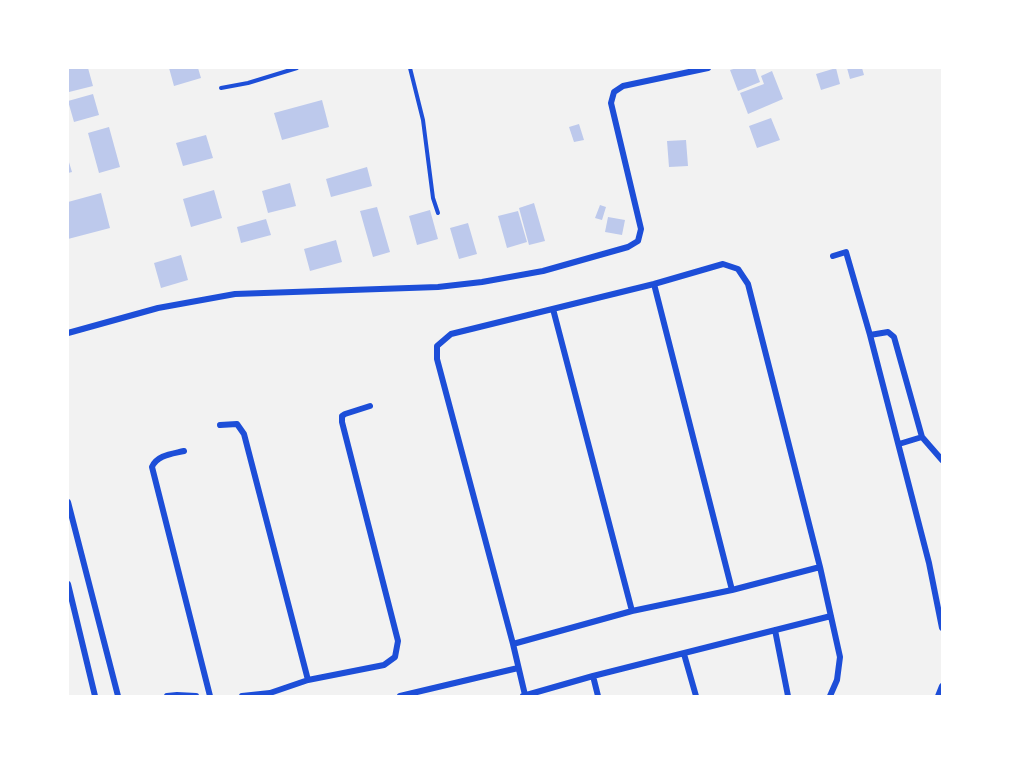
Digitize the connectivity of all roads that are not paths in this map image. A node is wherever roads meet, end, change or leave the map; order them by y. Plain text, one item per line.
1 (708, 68) edge
2 (833, 256) dead end
3 (654, 284) junction
4 (553, 309) junction
5 (68, 333) edge
6 (870, 335) junction
7 (370, 406) dead end
8 (220, 425) dead end
9 (922, 437) junction
10 (899, 444) junction
11 (184, 451) dead end
12 (942, 460) edge
13 (68, 502) edge
14 (820, 567) junction
15 (68, 584) edge
16 (732, 590) junction
17 (632, 611) junction
18 (831, 616) junction
19 (942, 628) edge
20 (775, 630) junction
21 (513, 644) junction
22 (684, 654) junction
23 (518, 668) junction
24 (593, 676) junction
25 (308, 680) junction
26 (942, 686) edge
27 (95, 696) edge
28 (118, 696) edge
29 (167, 696) edge
30 (196, 696) edge
31 (210, 696) edge
32 (242, 696) edge
33 (400, 696) edge
34 (524, 696) edge
35 (598, 696) edge
36 (696, 696) edge
37 (788, 696) edge
38 (830, 696) edge
39 (938, 696) edge

1 - 5 street
2 - 6 street
3 - 4 street
3 - 14 street
3 - 16 street
4 - 17 street
4 - 21 street
6 - 9 street
6 - 10 street
7 - 25 street
8 - 25 street
9 - 10 street
9 - 12 street
10 - 19 street
11 - 31 street
13 - 28 street
14 - 16 street
14 - 18 street
15 - 27 street
16 - 17 street
17 - 21 street
18 - 20 street
18 - 38 street
20 - 22 street
20 - 37 street
21 - 23 street
22 - 24 street
22 - 36 street
23 - 33 street
23 - 34 street
24 - 34 street
24 - 35 street
25 - 32 street
26 - 39 street
29 - 30 street

